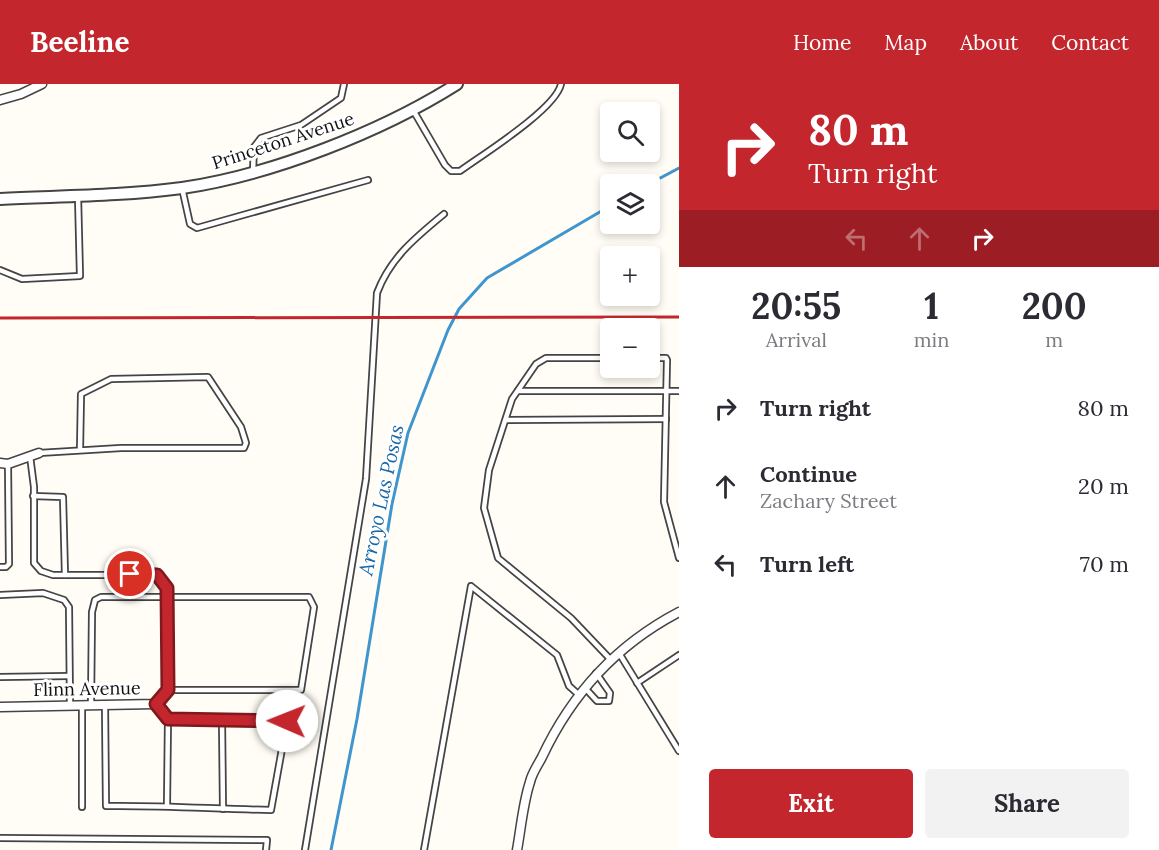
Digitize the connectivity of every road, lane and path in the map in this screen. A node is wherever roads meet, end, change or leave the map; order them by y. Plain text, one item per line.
1 (42, 84) edge
2 (344, 84) edge
3 (457, 84) edge
4 (561, 84) edge
5 (0, 100) edge
6 (413, 110) junction
7 (253, 171) junction
8 (368, 180) dead end
9 (182, 188) junction
10 (78, 195) junction
11 (0, 199) edge
12 (444, 214) dead end
13 (0, 270) edge
14 (600, 358) edge
15 (660, 359) edge
16 (518, 390) junction
17 (667, 390) junction
18 (679, 391) edge
19 (666, 419) junction
20 (506, 420) junction
21 (80, 450) junction
22 (34, 455) junction
23 (4, 464) edge
24 (33, 496) junction
25 (679, 558) edge
26 (0, 567) edge
27 (65, 575) junction
28 (0, 595) edge
29 (167, 596) junction
30 (679, 612) edge
31 (619, 653) junction
32 (679, 655) edge
33 (611, 660) junction
34 (596, 673) junction
35 (69, 676) junction
36 (0, 677) edge
37 (637, 683) junction
38 (168, 690) junction
39 (581, 690) junction
40 (156, 704) junction
41 (87, 705) junction
42 (105, 705) junction
43 (70, 706) junction
44 (0, 707) edge
45 (168, 719) junction
46 (222, 720) junction
47 (679, 750) edge
48 (167, 805) junction
49 (82, 807) dead end
50 (223, 810) junction
51 (0, 838) edge
52 (266, 850) edge
53 (305, 850) edge
54 (424, 850) edge
55 (517, 850) edge

1 - 5 street
2 - 7 lane
3 - 6 street, Princeton Avenue
4 - 6 lane
6 - 7 street, Princeton Avenue
7 - 9 street, Princeton Avenue
8 - 9 lane
9 - 10 street, Princeton Avenue
10 - 11 street, Princeton Avenue
10 - 13 lane
12 - 53 lane
14 - 16 lane
15 - 17 lane
16 - 17 lane
16 - 20 lane
17 - 18 lane
17 - 19 lane
19 - 20 lane
19 - 25 lane
20 - 33 lane
21 - 21 lane
21 - 22 lane
22 - 23 street
22 - 24 lane
23 - 26 lane
24 - 27 lane
24 - 27 lane
27 - 29 lane
28 - 35 lane
29 - 38 street
29 - 38 lane
29 - 41 lane
30 - 31 street
31 - 33 street
31 - 37 lane
32 - 37 lane
33 - 34 street
34 - 39 street
34 - 39 lane
35 - 36 lane
35 - 43 lane
37 - 47 lane
38 - 40 street, Flinn Avenue
39 - 54 lane
39 - 55 street
40 - 42 street, Flinn Avenue
40 - 45 lane
41 - 42 street, Flinn Avenue
41 - 43 street, Flinn Avenue
41 - 49 lane
42 - 48 lane
43 - 44 street, Flinn Avenue
45 - 46 lane
45 - 48 lane
46 - 50 lane
46 - 50 lane
48 - 50 lane
51 - 52 lane

